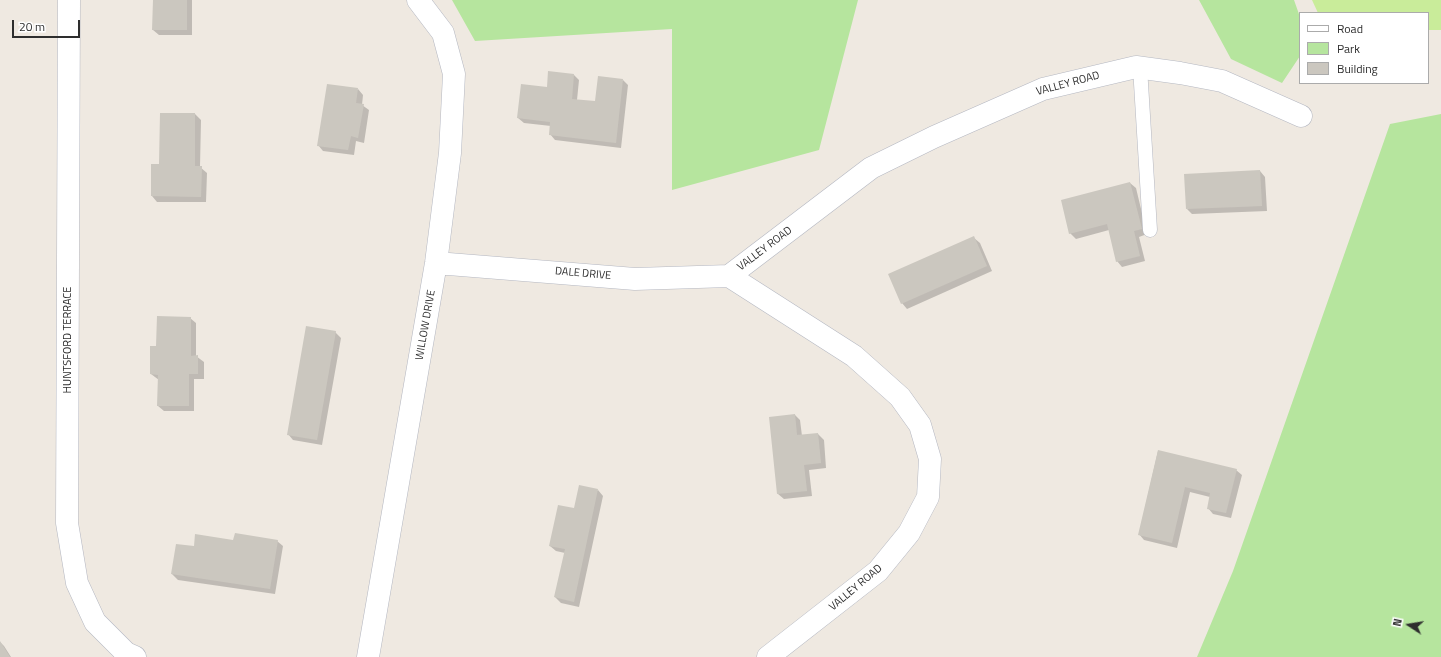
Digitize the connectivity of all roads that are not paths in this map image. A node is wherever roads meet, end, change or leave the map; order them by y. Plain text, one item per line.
1 (69, 0) edge
2 (418, 0) edge
3 (1140, 67) junction
4 (1301, 116) dead end
5 (1150, 230) dead end
6 (436, 263) junction
7 (729, 276) junction
8 (135, 657) edge
9 (368, 657) edge
10 (768, 657) edge

1 - 8 street, HUNTSFORD TERRACE
2 - 6 street, WILLOW DRIVE
3 - 4 street, VALLEY ROAD
3 - 5 lane
3 - 7 street, VALLEY ROAD
6 - 7 street, DALE DRIVE
6 - 9 street, WILLOW DRIVE
7 - 10 street, VALLEY ROAD

